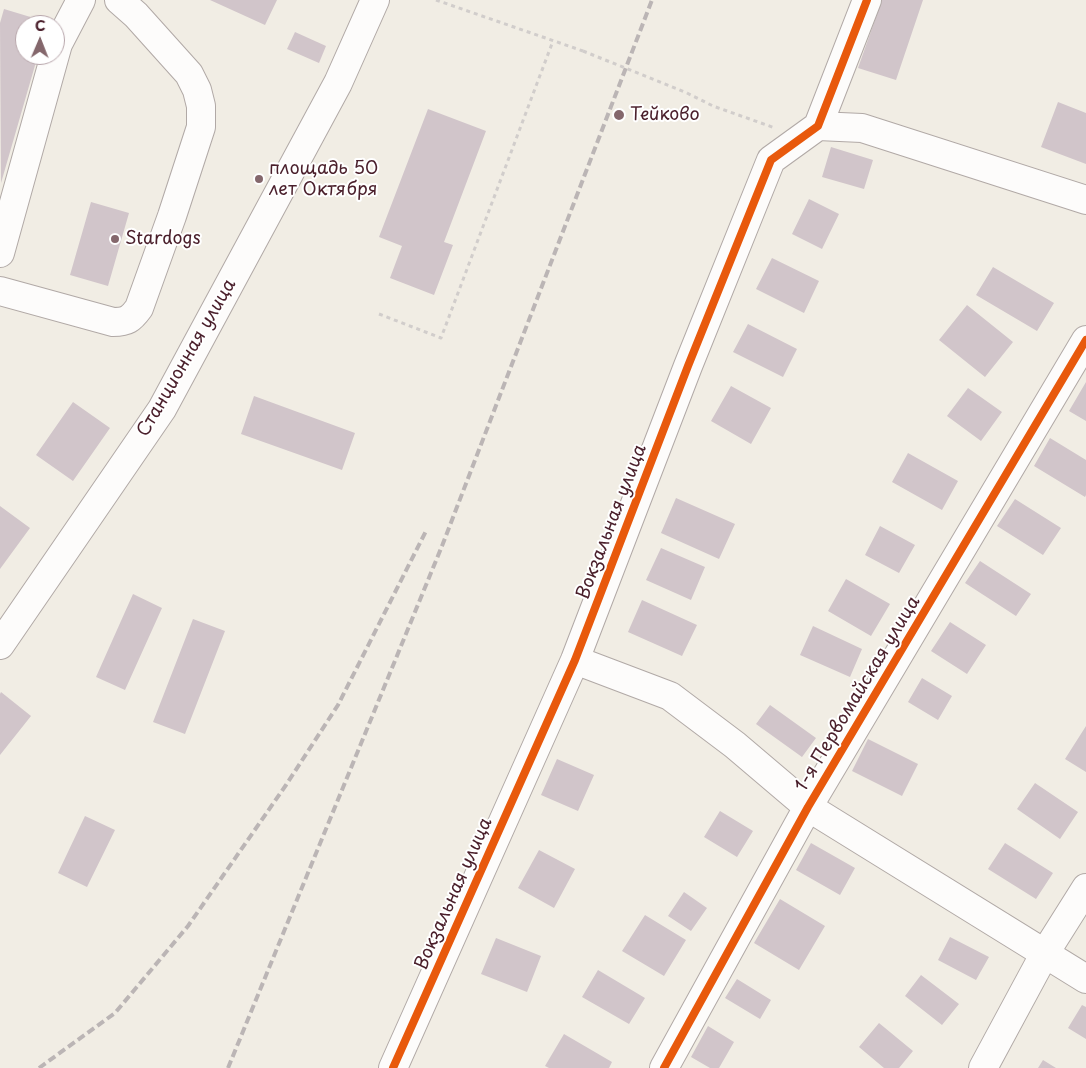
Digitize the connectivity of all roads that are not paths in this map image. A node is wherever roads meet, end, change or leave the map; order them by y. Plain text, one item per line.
1 (81, 0) edge
2 (119, 0) edge
3 (375, 0) edge
4 (867, 0) edge
5 (818, 126) junction
6 (1086, 200) edge
7 (0, 253) edge
8 (0, 291) edge
9 (1086, 340) edge
10 (0, 645) edge
11 (575, 660) junction
12 (808, 807) junction
13 (1086, 888) edge
14 (1045, 954) junction
15 (1086, 980) edge
16 (393, 1068) edge
17 (664, 1068) edge
18 (983, 1068) edge

1 - 7 street
2 - 8 street
3 - 10 street, Станционная улица
4 - 5 street
5 - 6 street
5 - 11 street, Вокзальная улица
9 - 12 street, 1-я Первомайская улица
11 - 12 street
11 - 16 street, Вокзальная улица
12 - 14 street
12 - 17 street, 1-я Первомайская улица
13 - 14 street
14 - 15 street
14 - 18 street

